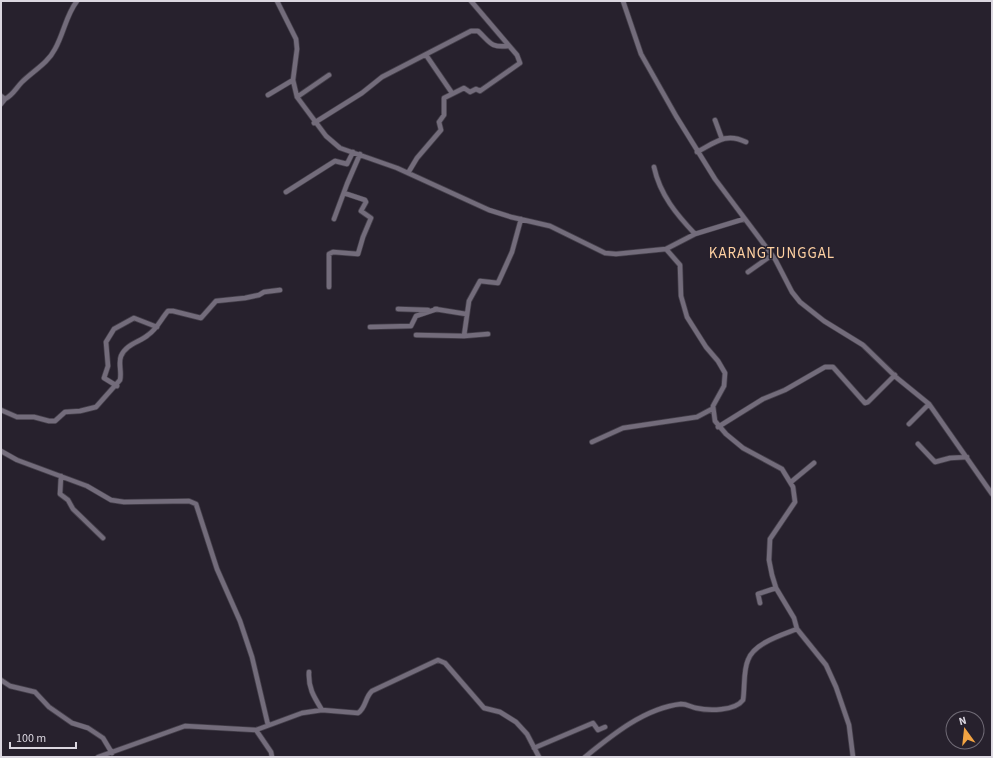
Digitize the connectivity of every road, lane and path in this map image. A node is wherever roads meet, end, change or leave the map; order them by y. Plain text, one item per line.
1 (77, 1) edge
2 (276, 1) edge
3 (471, 1) edge
4 (623, 1) edge
5 (508, 46) junction
6 (426, 55) junction
7 (329, 75) dead end
8 (293, 80) junction
9 (268, 94) dead end
10 (452, 94) junction
11 (297, 97) junction
12 (3, 98) edge
13 (1, 104) edge
14 (715, 120) dead end
15 (314, 123) junction
16 (722, 139) junction
17 (746, 142) dead end
18 (353, 152) junction
19 (697, 152) junction
20 (360, 154) junction
21 (654, 167) dead end
22 (408, 173) junction
23 (286, 192) dead end
24 (344, 193) junction
25 (744, 218) junction
26 (334, 219) dead end
27 (520, 219) junction
28 (695, 234) junction
29 (666, 249) junction
30 (772, 255) junction
31 (748, 272) dead end
32 (329, 287) dead end
33 (280, 290) dead end
34 (398, 309) dead end
35 (437, 309) junction
36 (466, 314) junction
37 (157, 326) junction
38 (370, 327) dead end
39 (488, 334) dead end
40 (416, 335) dead end
41 (464, 336) junction
42 (895, 375) junction
43 (117, 386) junction
44 (928, 404) junction
45 (712, 409) junction
46 (1, 410) edge
47 (908, 424) dead end
48 (718, 427) junction
49 (592, 442) dead end
50 (918, 444) dead end
51 (1, 451) edge
52 (967, 458) junction
53 (814, 463) dead end
54 (61, 476) junction
55 (791, 482) junction
56 (992, 494) edge
57 (103, 538) dead end
58 (776, 588) junction
59 (760, 603) dead end
60 (797, 629) junction
61 (309, 672) dead end
62 (1, 680) edge
63 (322, 710) junction
64 (268, 725) junction
65 (605, 727) dead end
66 (256, 730) junction
67 (534, 748) junction
68 (112, 753) junction
69 (98, 757) edge
70 (272, 757) edge
71 (539, 757) edge
72 (585, 757) edge
73 (853, 757) edge

1 - 12 street
2 - 8 street
3 - 5 street
4 - 19 street
5 - 6 street
5 - 10 street
6 - 10 street
6 - 15 street
7 - 11 street
8 - 9 street
8 - 11 street
10 - 22 street
11 - 15 street
12 - 13 street
14 - 16 street
15 - 18 street
16 - 17 street
16 - 19 street
18 - 20 street
18 - 23 street
19 - 25 street
20 - 22 street
20 - 24 street
21 - 28 street
22 - 27 street
24 - 26 street
24 - 32 street
25 - 28 street
25 - 30 street
27 - 29 street
27 - 36 street
28 - 29 street
29 - 45 street
30 - 31 street
30 - 42 street
33 - 37 street
34 - 35 street
35 - 36 street
35 - 38 street
36 - 41 street
37 - 43 street
37 - 43 street
39 - 41 street
40 - 41 street
42 - 44 street
42 - 48 street
43 - 46 street
44 - 47 street
44 - 52 street
45 - 48 street
45 - 49 street
48 - 55 street
50 - 52 street
51 - 54 street
52 - 56 street
53 - 55 street
54 - 57 street
54 - 64 street
55 - 58 street
58 - 59 street
58 - 60 street
60 - 72 street
60 - 73 street
61 - 63 street
62 - 68 street
63 - 64 street
63 - 67 street
64 - 66 street
65 - 67 street
66 - 68 street
66 - 70 street
67 - 71 street
68 - 69 street

